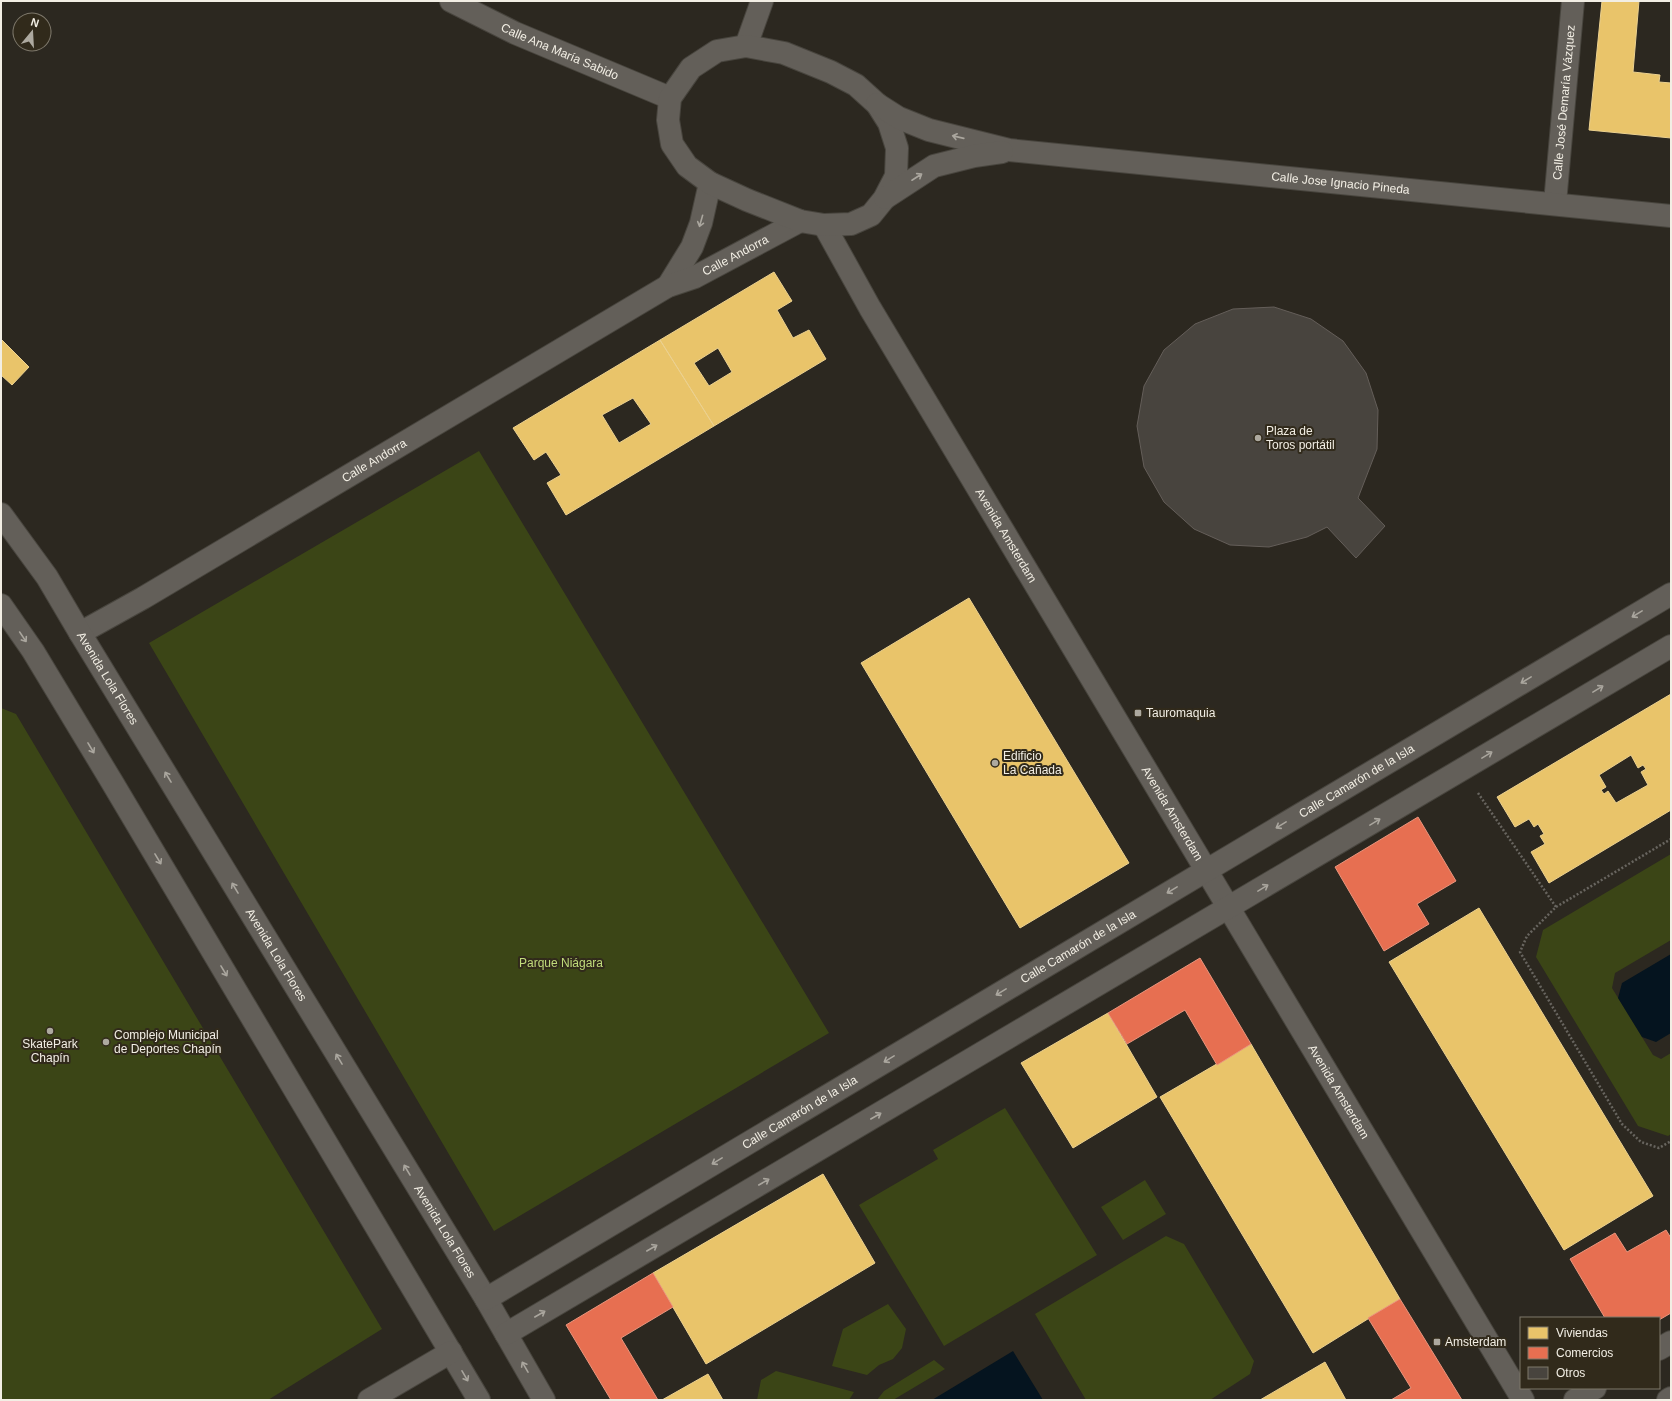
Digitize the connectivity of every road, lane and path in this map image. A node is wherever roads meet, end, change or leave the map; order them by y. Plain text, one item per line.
1 (451, 1) edge
2 (762, 1) edge
3 (1573, 1) edge
4 (746, 46) junction
5 (670, 98) junction
6 (877, 104) junction
7 (1009, 150) junction
8 (710, 183) junction
9 (884, 199) junction
10 (1555, 203) junction
11 (1671, 216) edge
12 (800, 221) junction
13 (824, 225) junction
14 (668, 286) junction
15 (1, 514) edge
16 (1671, 594) edge
17 (1, 605) edge
18 (80, 633) junction
19 (1671, 646) edge
20 (1462, 770) junction
21 (1671, 838) edge
22 (1206, 870) junction
23 (1556, 907) junction
24 (1230, 908) junction
25 (1671, 1141) edge
26 (486, 1299) junction
27 (506, 1334) junction
28 (1671, 1342) edge
29 (1660, 1348) edge
30 (450, 1352) junction
31 (1593, 1389) edge
32 (1671, 1398) edge
33 (369, 1400) edge
34 (479, 1400) edge
35 (544, 1400) edge
36 (1523, 1400) edge
37 (1575, 1400) edge
38 (1668, 1400) edge

1 - 5 street, Calle Ana María Sabido
2 - 4 street
3 - 10 street, Calle José Demaría Vázquez
4 - 5 street
4 - 6 street
5 - 8 street
7 -> 6 street, Calle Jose Ignacio Pineda
6 - 9 street
9 -> 7 street, Calle Jose Ignacio Pineda
7 - 10 street, Calle Jose Ignacio Pineda
8 - 12 street
8 -> 14 street, Calle Andorra
9 - 13 street
10 - 11 street, Calle Jose Ignacio Pineda
12 - 13 street
12 - 14 street, Calle Andorra
13 - 22 street, Avenida Amsterdam
14 - 18 street, Calle Andorra
15 - 18 street, Avenida Lola Flores
16 -> 22 street, Calle Camarón de la Isla
17 -> 30 street
26 -> 18 street, Avenida Lola Flores
20 -> 19 street
20 - 23 path
24 -> 20 street
21 - 23 path
22 - 24 street, Avenida Amsterdam
22 -> 26 street, Calle Camarón de la Isla
23 - 25 path
27 -> 24 street
24 - 36 street, Avenida Amsterdam
26 - 27 street, Avenida Lola Flores
35 -> 27 street, Avenida Lola Flores
28 - 29 street
30 - 33 street
30 -> 34 street
31 - 37 street
32 - 38 street

